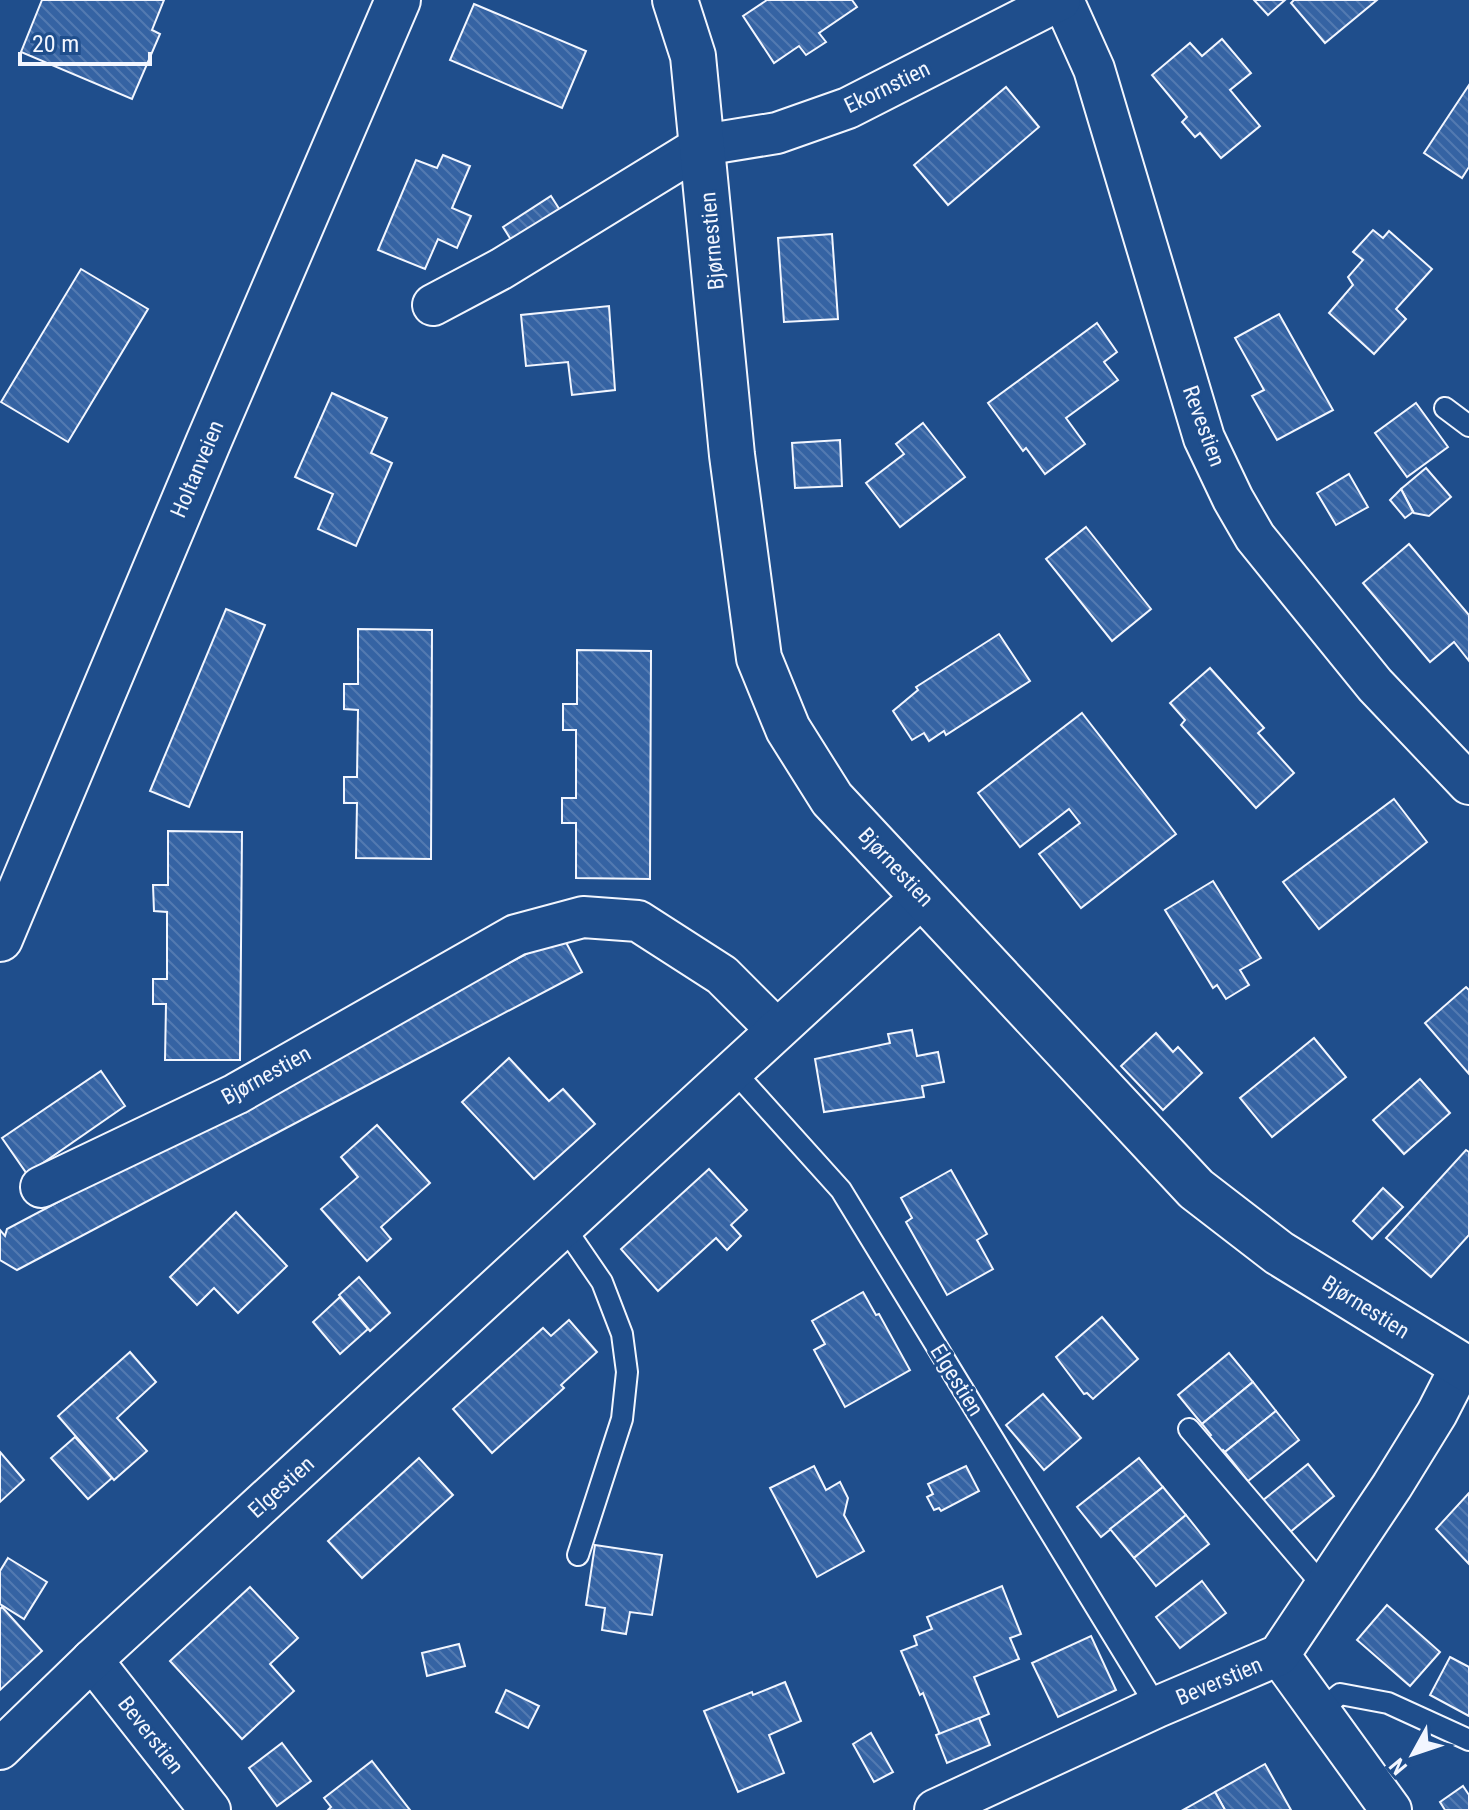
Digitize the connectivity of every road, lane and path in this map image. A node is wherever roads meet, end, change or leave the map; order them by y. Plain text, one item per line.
1 (398, 0) edge
2 (675, 0) edge
3 (1062, 0) edge
4 (703, 145) junction
5 (433, 305) dead end
6 (1445, 408) dead end
7 (1469, 426) edge
8 (1469, 784) edge
9 (923, 896) junction
10 (0, 939) edge
11 (776, 1029) junction
12 (733, 1070) junction
13 (41, 1187) dead end
14 (565, 1228) junction
15 (1465, 1368) edge
16 (1189, 1429) dead end
17 (578, 1555) dead end
18 (1324, 1587) junction
19 (1279, 1655) junction
20 (92, 1660) junction
21 (1157, 1707) junction
22 (1319, 1712) junction
23 (1469, 1740) edge
24 (0, 1749) edge
25 (210, 1810) edge
26 (935, 1810) edge
27 (1391, 1810) edge

1 - 10 street, Holtanveien
2 - 4 street, Bjørnestien
3 - 4 street, Ekornstien
3 - 8 street, Revestien
4 - 5 street
4 - 9 street, Bjørnestien
6 - 7 lane
9 - 11 street, Elgestien
9 - 15 street, Bjørnestien
11 - 12 street, Elgestien
11 - 13 street, Bjørnestien
12 - 14 street, Elgestien
12 - 21 lane, Elgestien
14 - 17 lane
14 - 20 street, Elgestien
15 - 18 street, Beverstien
16 - 18 lane
18 - 19 street, Beverstien
19 - 21 street, Beverstien
19 - 22 street
20 - 24 street, Elgestien
20 - 25 street, Beverstien
21 - 26 street, Beverstien
22 - 23 lane
22 - 27 street

